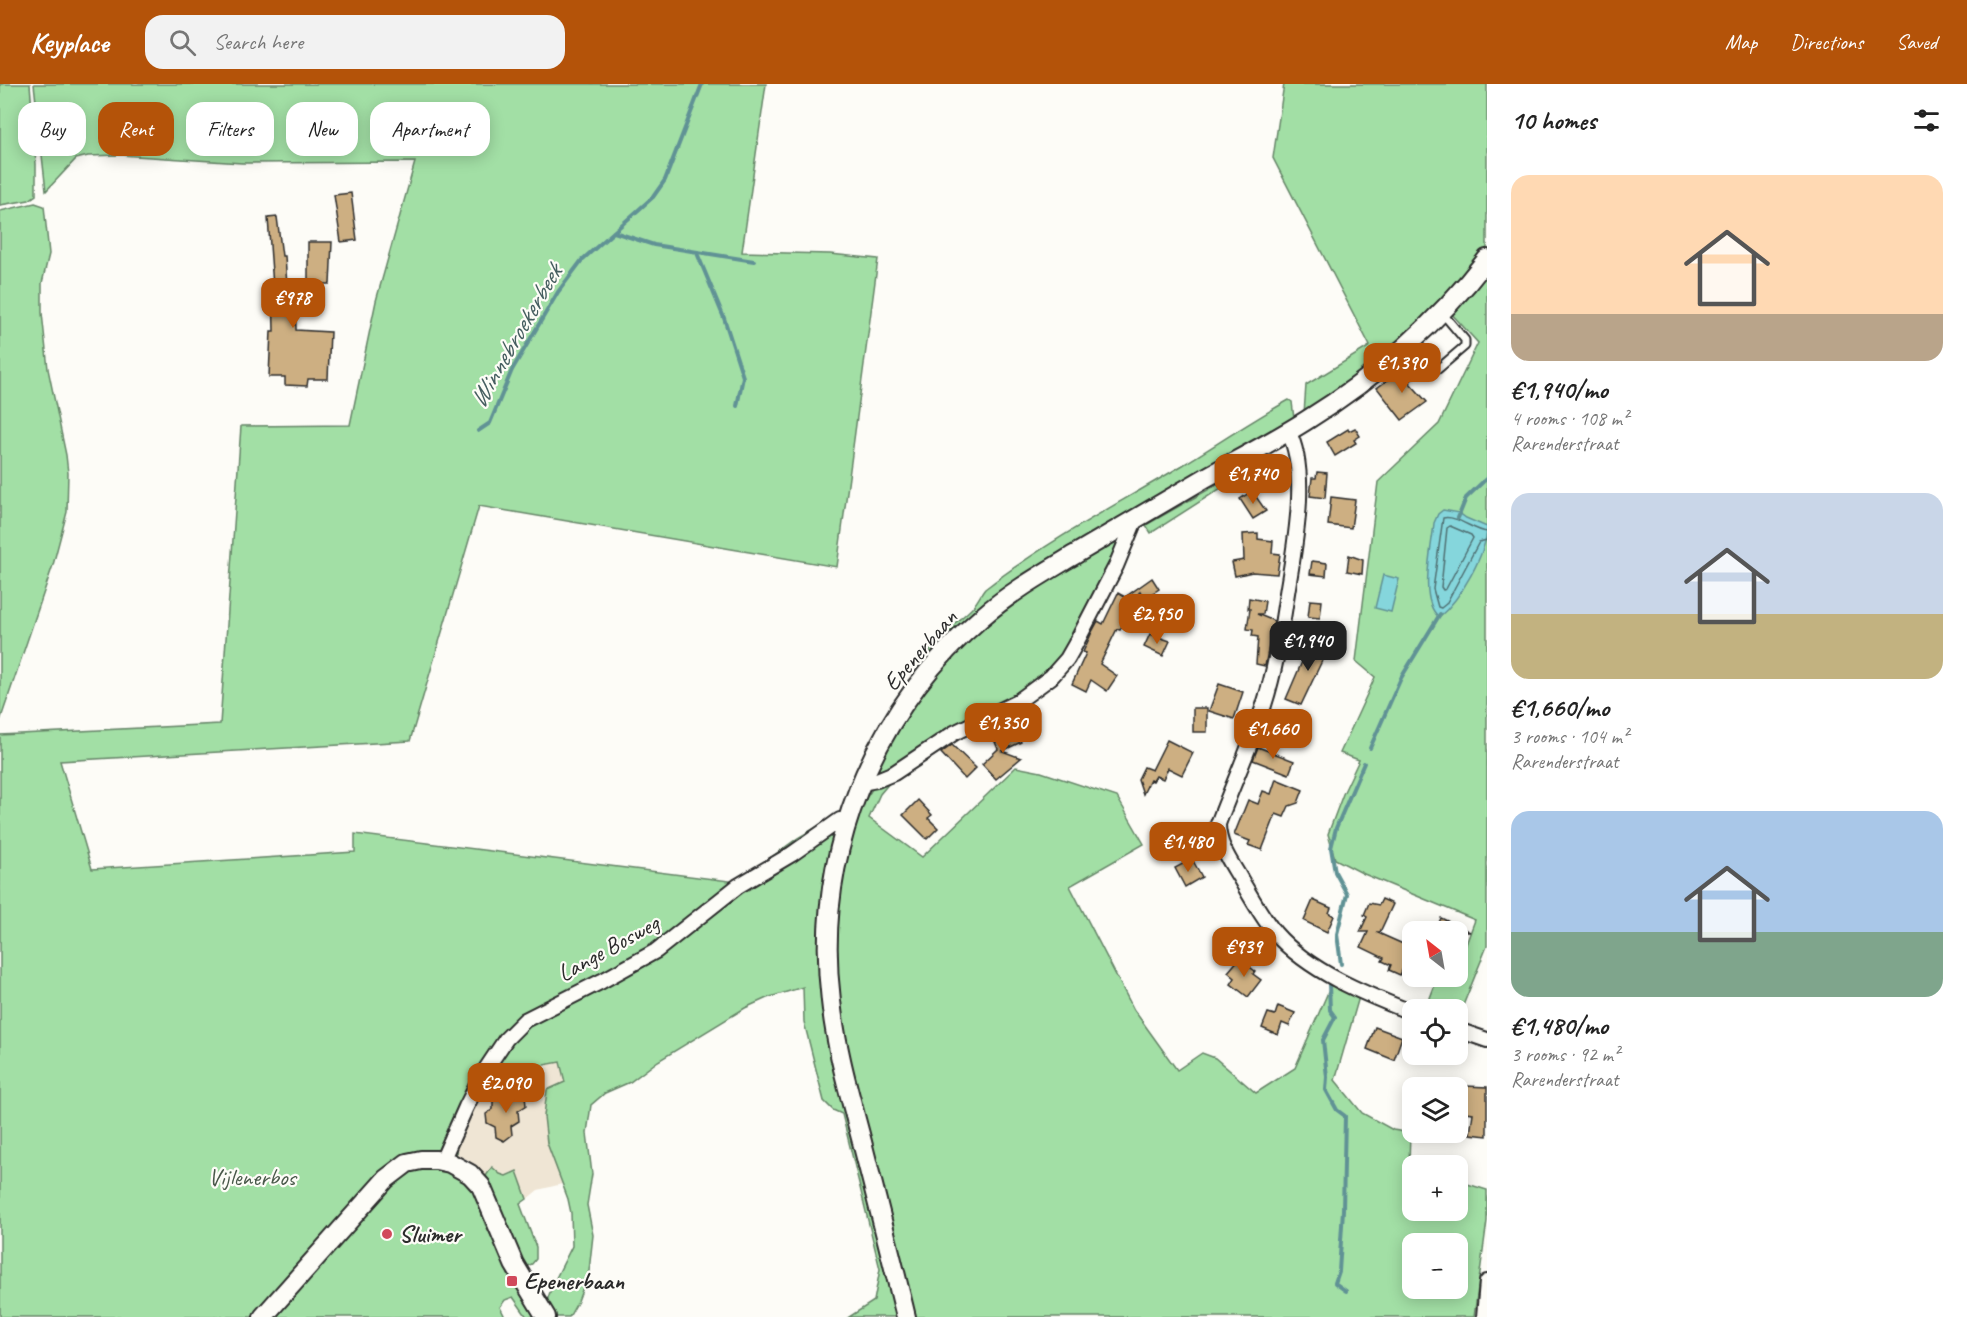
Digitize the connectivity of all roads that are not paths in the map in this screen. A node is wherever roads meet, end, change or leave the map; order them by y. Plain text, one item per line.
1 (1487, 259) edge
2 (1441, 312) junction
3 (1438, 369) dead end
4 (1288, 431) junction
5 (1135, 520) junction
6 (861, 783) junction
7 (847, 822) junction
8 (1402, 1008) edge
9 (1468, 1033) edge
10 (1487, 1041) edge
11 (442, 1161) junction
12 (1487, 1282) edge
13 (263, 1317) edge
14 (546, 1317) edge
15 (906, 1317) edge
16 (1484, 1317) edge

1 - 2 street, Epenerbaan
2 - 3 lane
2 - 4 street, Epenerbaan
4 - 5 street, Epenerbaan
4 - 8 street
5 - 6 street, Epenerbaan
5 - 6 street
6 - 7 street, Epenerbaan
7 - 11 street, Lange Bosweg
7 - 15 street, Epenerbaan
9 - 10 street
11 - 13 street
11 - 14 street
12 - 16 street

